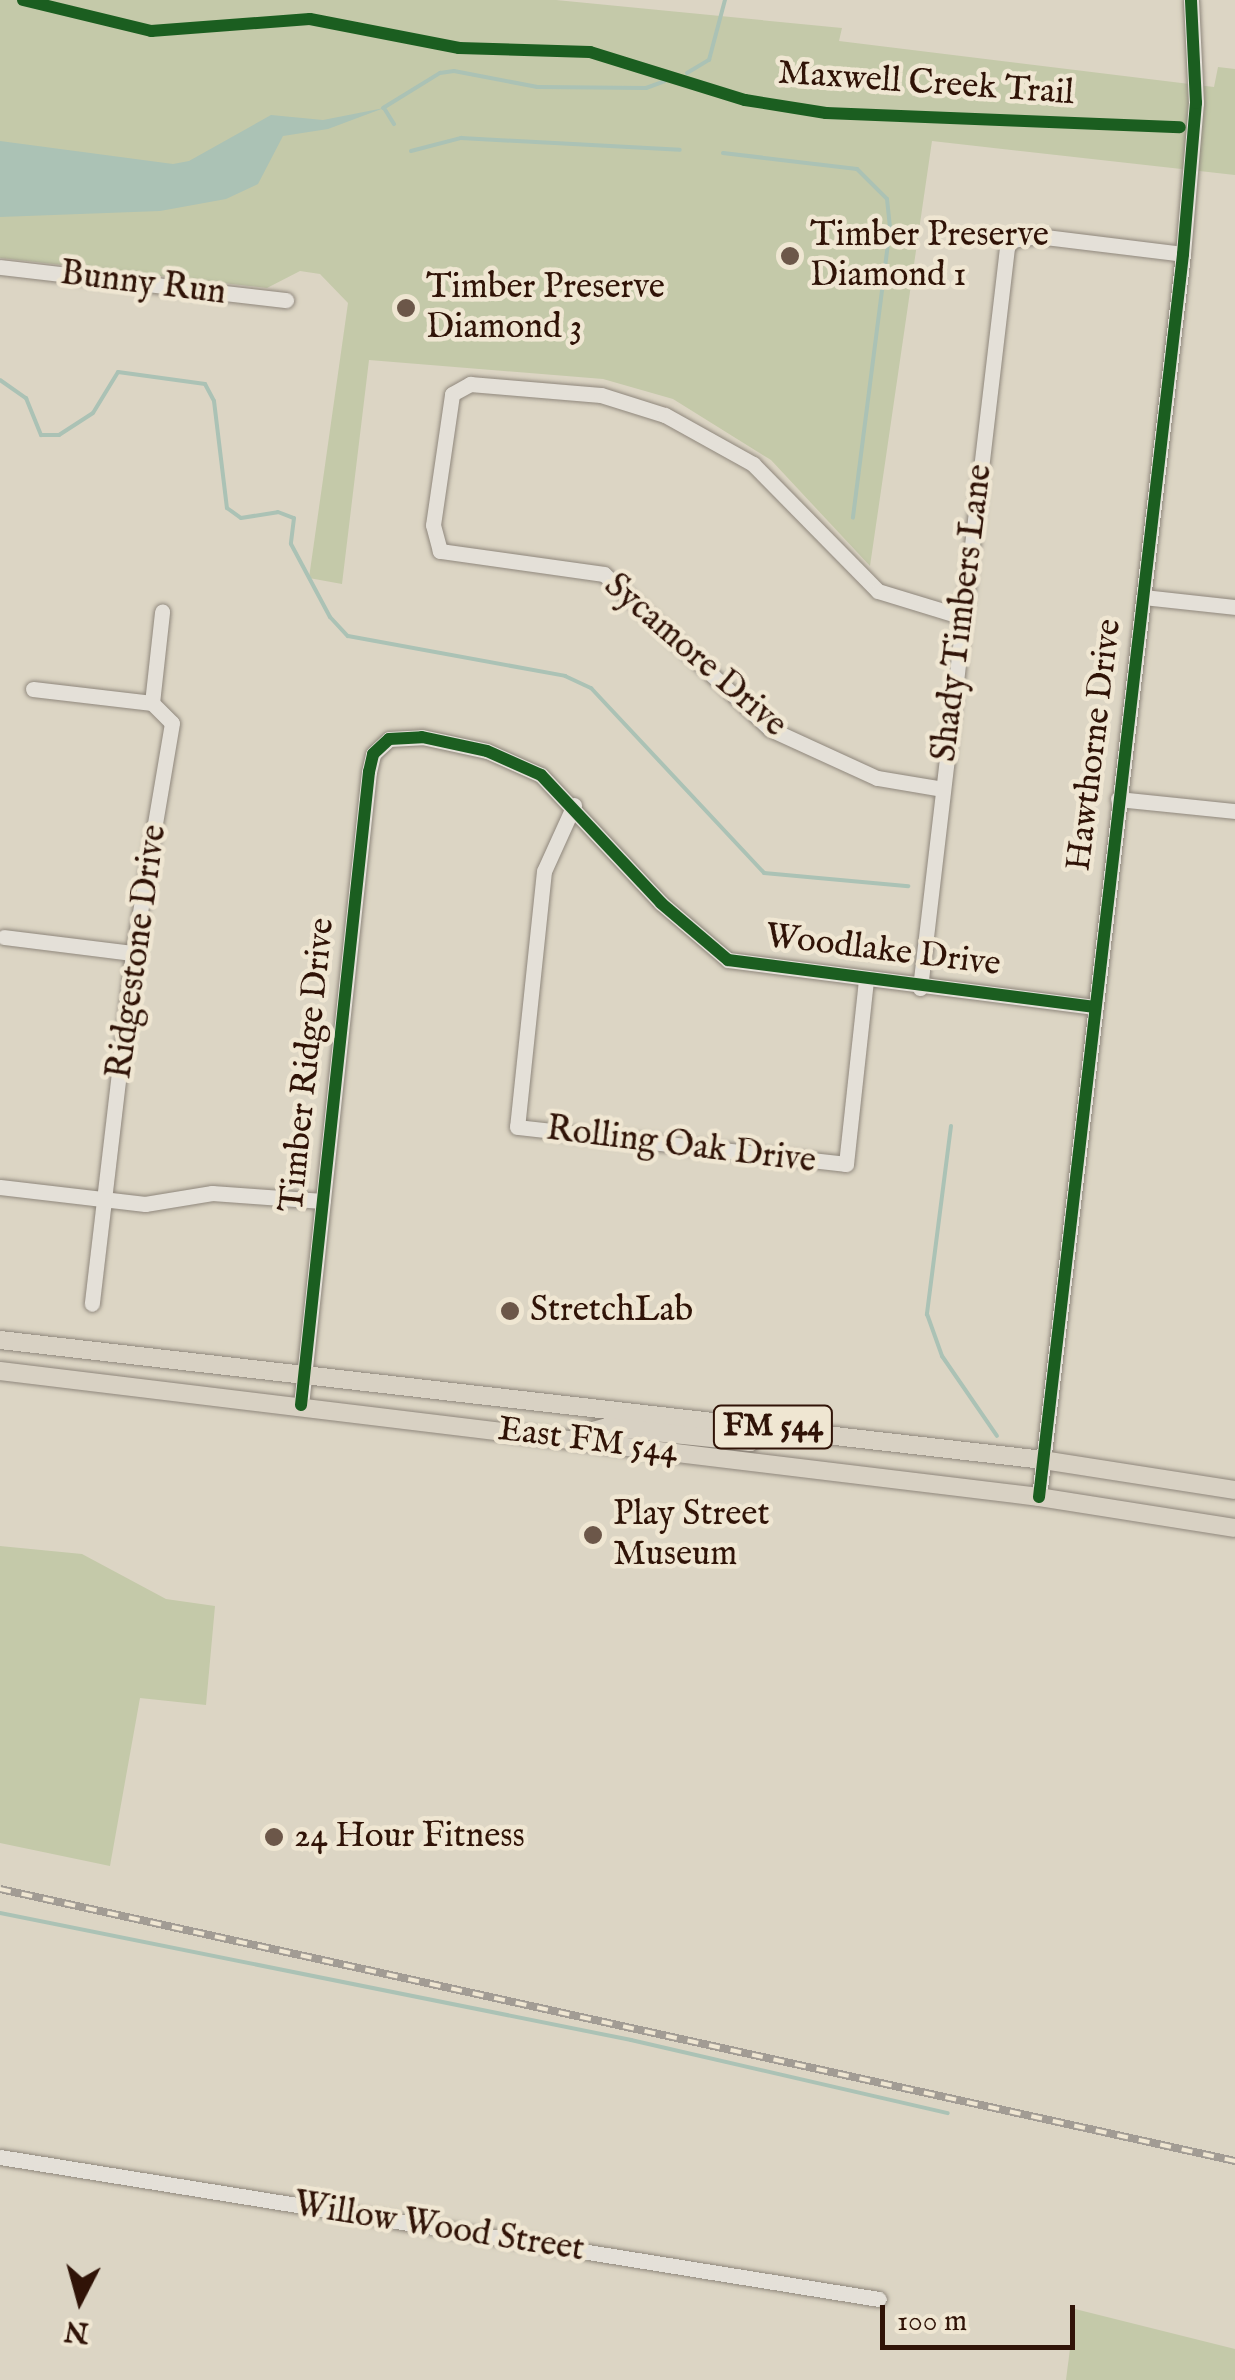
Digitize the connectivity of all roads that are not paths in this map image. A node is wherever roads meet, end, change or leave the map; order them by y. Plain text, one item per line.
1 (1191, 0) edge
2 (1183, 254) junction
3 (0, 267) edge
4 (286, 300) dead end
5 (1144, 597) junction
6 (1235, 607) edge
7 (162, 612) dead end
8 (963, 617) junction
9 (33, 689) dead end
10 (152, 703) junction
11 (389, 739) joint
12 (943, 789) junction
13 (1118, 799) junction
14 (574, 806) junction
15 (1235, 811) edge
16 (4, 937) dead end
17 (133, 953) junction
18 (866, 981) junction
19 (920, 988) junction
20 (1094, 1007) junction
21 (0, 1187) edge
22 (104, 1200) junction
23 (323, 1200) junction
24 (92, 1304) dead end
25 (0, 1340) edge
26 (0, 1370) edge
27 (304, 1372) junction
28 (300, 1405) junction
29 (754, 1425) junction
30 (568, 1438) junction
31 (1044, 1460) junction
32 (1235, 1490) edge
33 (1039, 1497) junction
34 (1235, 1528) edge
35 (0, 2157) edge
36 (879, 2299) dead end

1 - 2 street, Hawthorne Drive
2 - 5 street, Hawthorne Drive
2 - 8 street, Shady Timbers Lane
3 - 4 street, Bunny Run
5 - 6 street
5 - 13 street, Hawthorne Drive
7 - 10 street
8 - 12 street, Shady Timbers Lane
8 - 12 street, Sycamore Drive
9 - 10 street
10 - 17 street, Ridgestone Drive
11 - 14 street, Woodlake Drive
11 - 23 street, Timber Ridge Drive
12 - 19 street, Shady Timbers Lane
13 - 15 street
13 - 20 street, Hawthorne Drive
14 - 18 street, Woodlake Drive
14 - 18 street, Rolling Oak Drive
16 - 17 street
17 - 22 street, Ridgestone Drive
18 - 19 street, Woodlake Drive
19 - 20 street, Woodlake Drive
20 - 31 street, Hawthorne Drive
21 - 22 street
22 - 23 street
22 - 24 street, Ridgestone Drive
23 - 27 street, Timber Ridge Drive
25 - 27 main road, East FM 544 / FM 544
26 - 28 main road, East FM 544 / FM 544
27 - 28 street, Timber Ridge Drive
27 - 29 main road, East FM 544 / FM 544
28 - 30 main road, East FM 544 / FM 544
29 - 30 main road
29 - 31 main road, East FM 544 / FM 544
30 - 33 main road, East FM 544 / FM 544
31 - 32 main road, East FM 544 / FM 544
31 - 33 street, Hawthorne Drive
33 - 34 main road, East FM 544 / FM 544
35 - 36 street, Willow Wood Street

